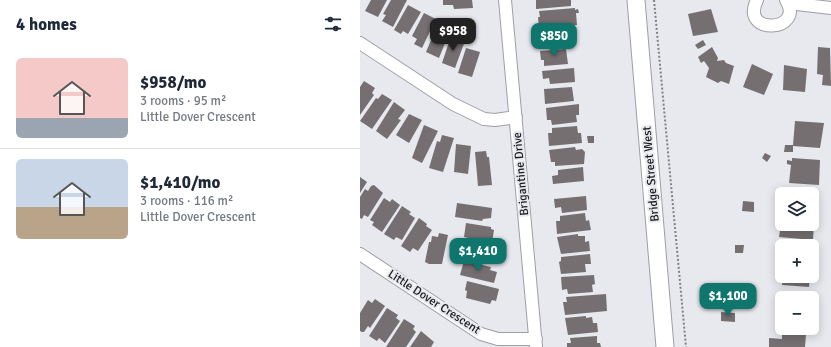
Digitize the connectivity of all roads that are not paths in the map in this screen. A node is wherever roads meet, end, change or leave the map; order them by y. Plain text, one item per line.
1 (505, 0) edge
2 (636, 0) edge
3 (757, 0) edge
4 (787, 2) edge
5 (831, 8) edge
6 (360, 43) edge
7 (516, 117) junction
8 (360, 254) edge
9 (536, 343) edge
10 (665, 347) edge

1 - 7 street, Brigantine Drive
2 - 10 main road, Bridge Street West
3 - 4 street
4 - 5 street
6 - 7 street
7 - 9 street, Brigantine Drive
8 - 9 street, Little Dover Crescent

